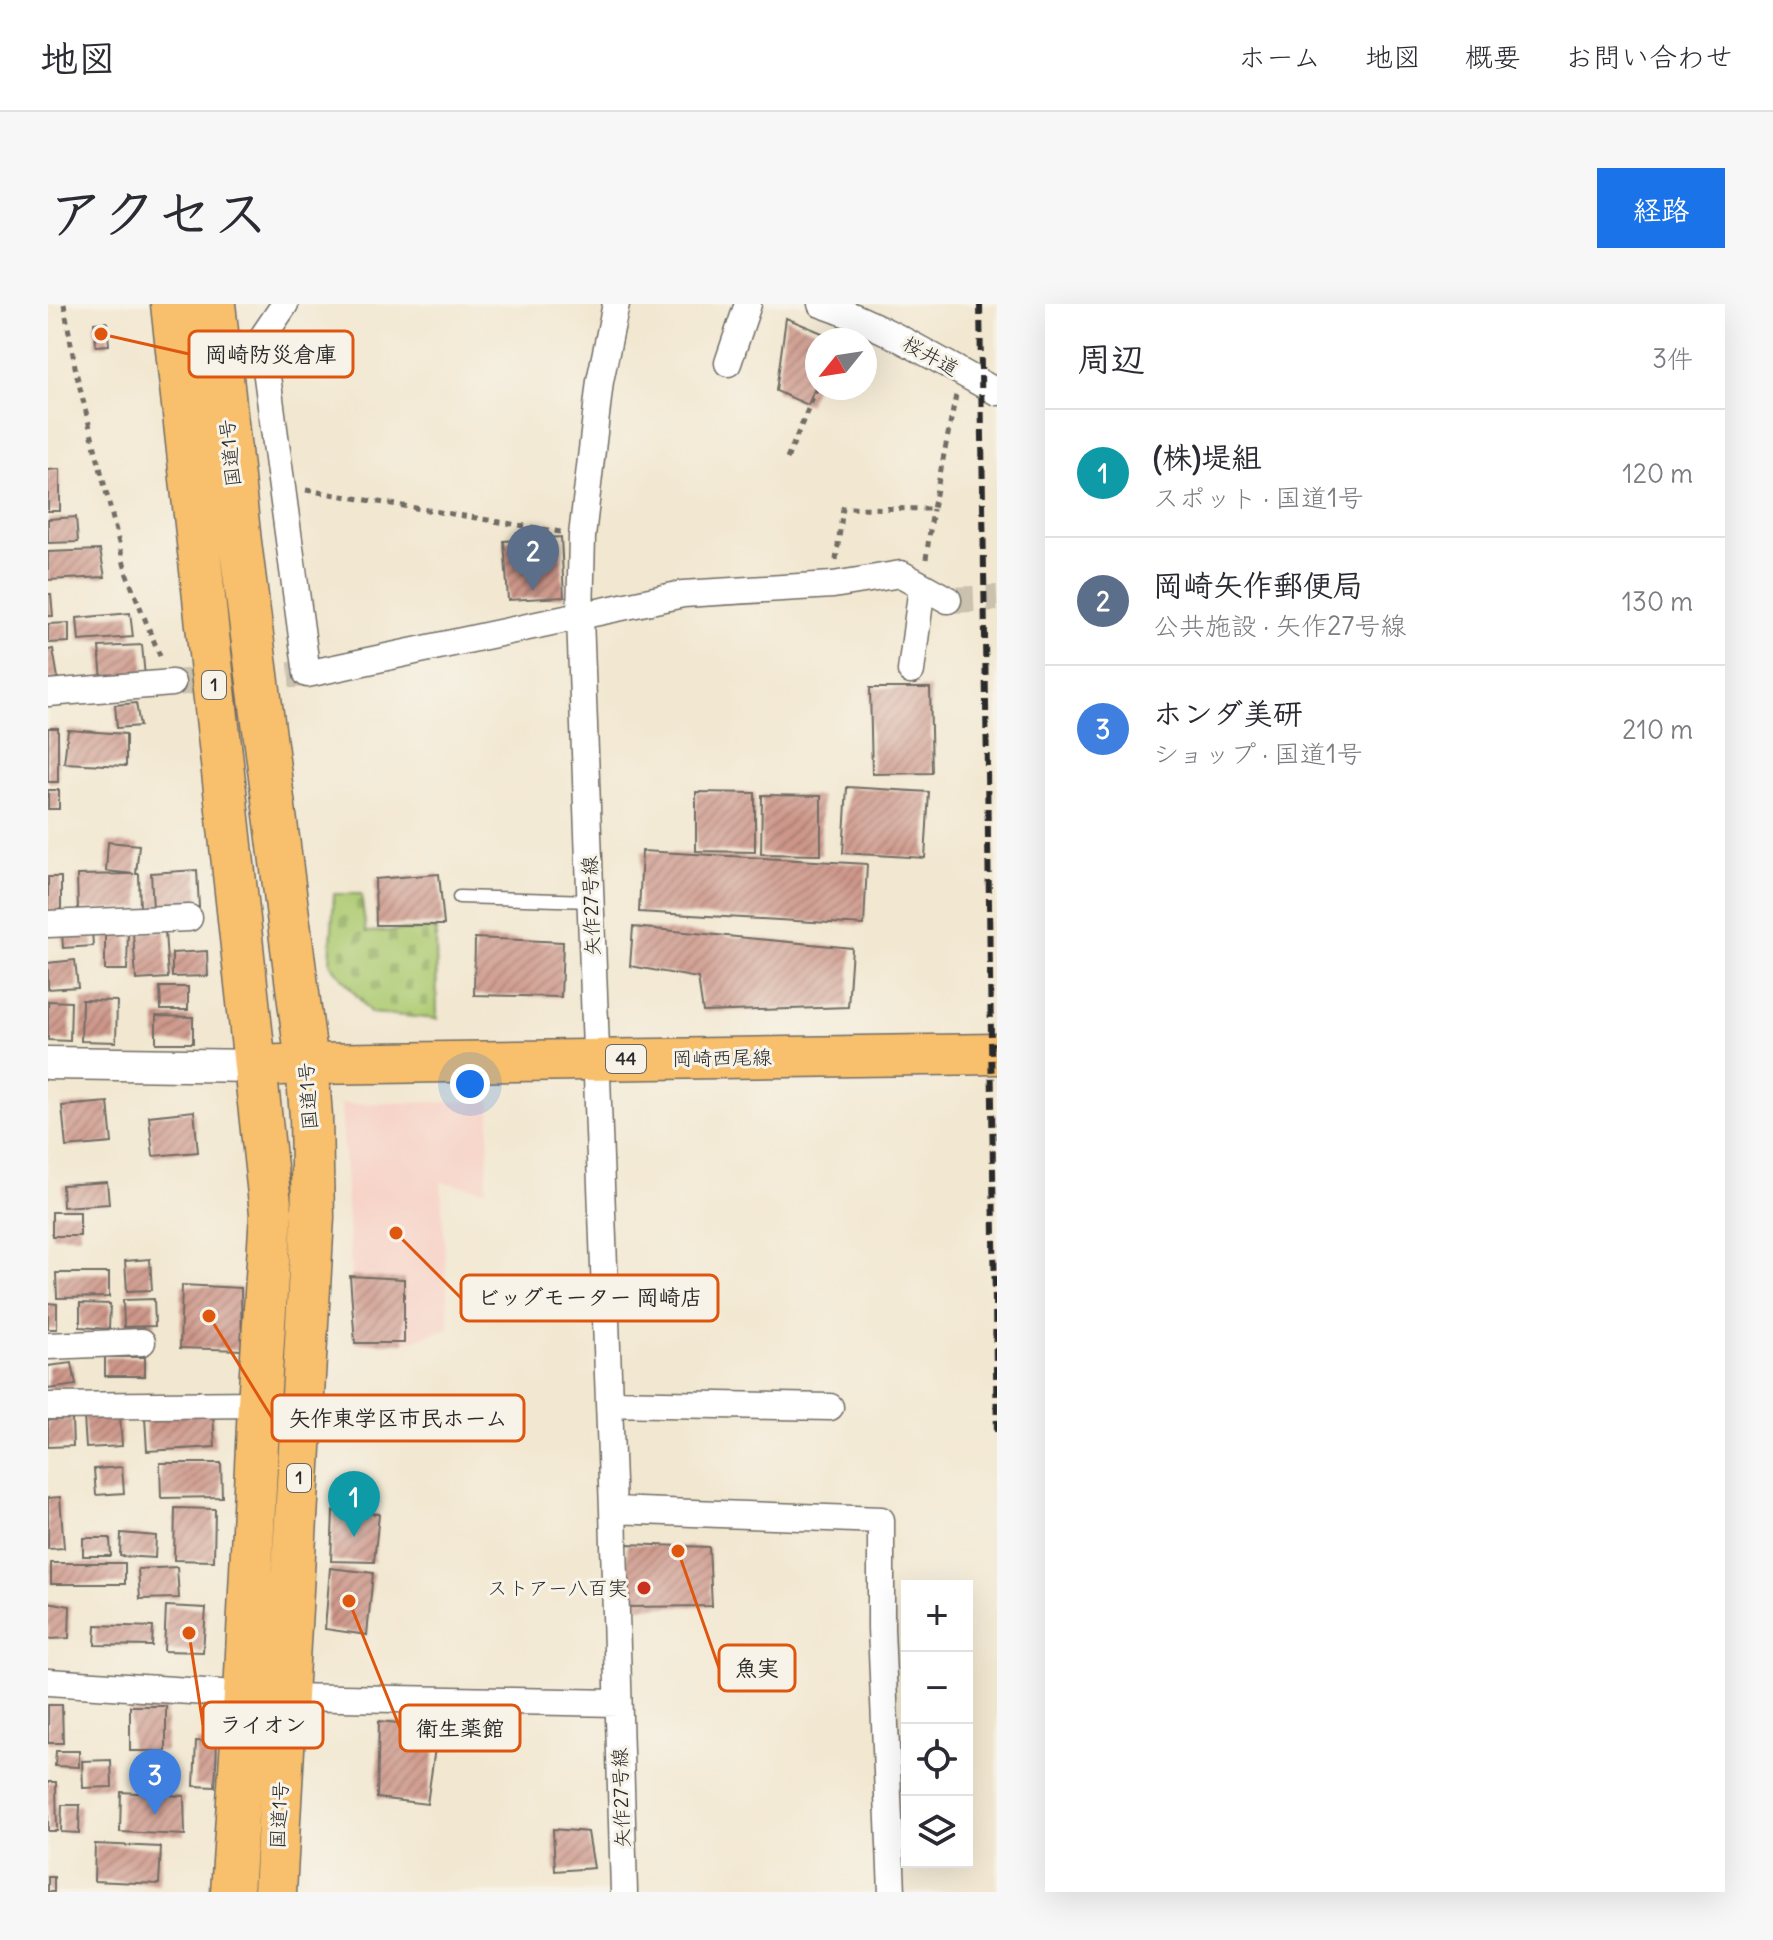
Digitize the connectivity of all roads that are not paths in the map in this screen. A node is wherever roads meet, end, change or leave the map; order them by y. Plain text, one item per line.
1 (172, 304) edge
2 (214, 304) edge
3 (285, 304) edge
4 (616, 304) edge
5 (748, 304) edge
6 (821, 304) edge
7 (728, 363) dead end
8 (997, 392) edge
9 (922, 586) junction
10 (948, 600) tunnel mouth
11 (580, 617) junction
12 (911, 671) dead end
13 (172, 683) tunnel mouth
14 (48, 693) edge
15 (459, 897) dead end
16 (591, 901) junction
17 (189, 918) dead end
18 (48, 924) edge
19 (997, 1054) edge
20 (597, 1059) junction
21 (48, 1063) edge
22 (307, 1064) junction
23 (256, 1066) junction
24 (142, 1342) dead end
25 (48, 1346) edge
26 (609, 1403) junction
27 (259, 1404) junction
28 (48, 1406) edge
29 (830, 1407) dead end
30 (613, 1510) junction
31 (48, 1682) edge
32 (245, 1695) junction
33 (286, 1697) junction
34 (618, 1703) junction
35 (232, 1892) edge
36 (275, 1892) edge
37 (624, 1892) edge
38 (892, 1892) edge

1 - 23 highway, 国道1号 / 1
2 - 22 highway, 国道1号 / 1
3 - 11 street
4 - 11 street, 矢作27号線
5 - 7 street
6 - 8 street, 桜井道
9 - 10 street
9 - 11 street
9 - 12 street
11 - 16 street, 矢作27号線
13 - 14 street
15 - 16 lane
16 - 20 street, 矢作27号線
17 - 18 street
19 - 20 main road, 岡崎西尾線 / 44
20 - 22 main road, 岡崎西尾線 / 44
20 - 26 street, 矢作27号線
21 - 23 street
22 - 23 main road, 岡崎西尾線 / 44
22 - 33 highway, 国道1号 / 1
23 - 27 highway, 国道1号 / 1
24 - 25 street
26 - 29 street
26 - 30 street, 矢作27号線
27 - 28 street
27 - 32 highway, 国道1号 / 1
30 - 34 street, 矢作27号線
30 - 38 street
31 - 32 street
32 - 33 street
32 - 35 highway, 国道1号 / 1
33 - 34 street
33 - 36 highway, 国道1号 / 1
34 - 37 street, 矢作27号線

